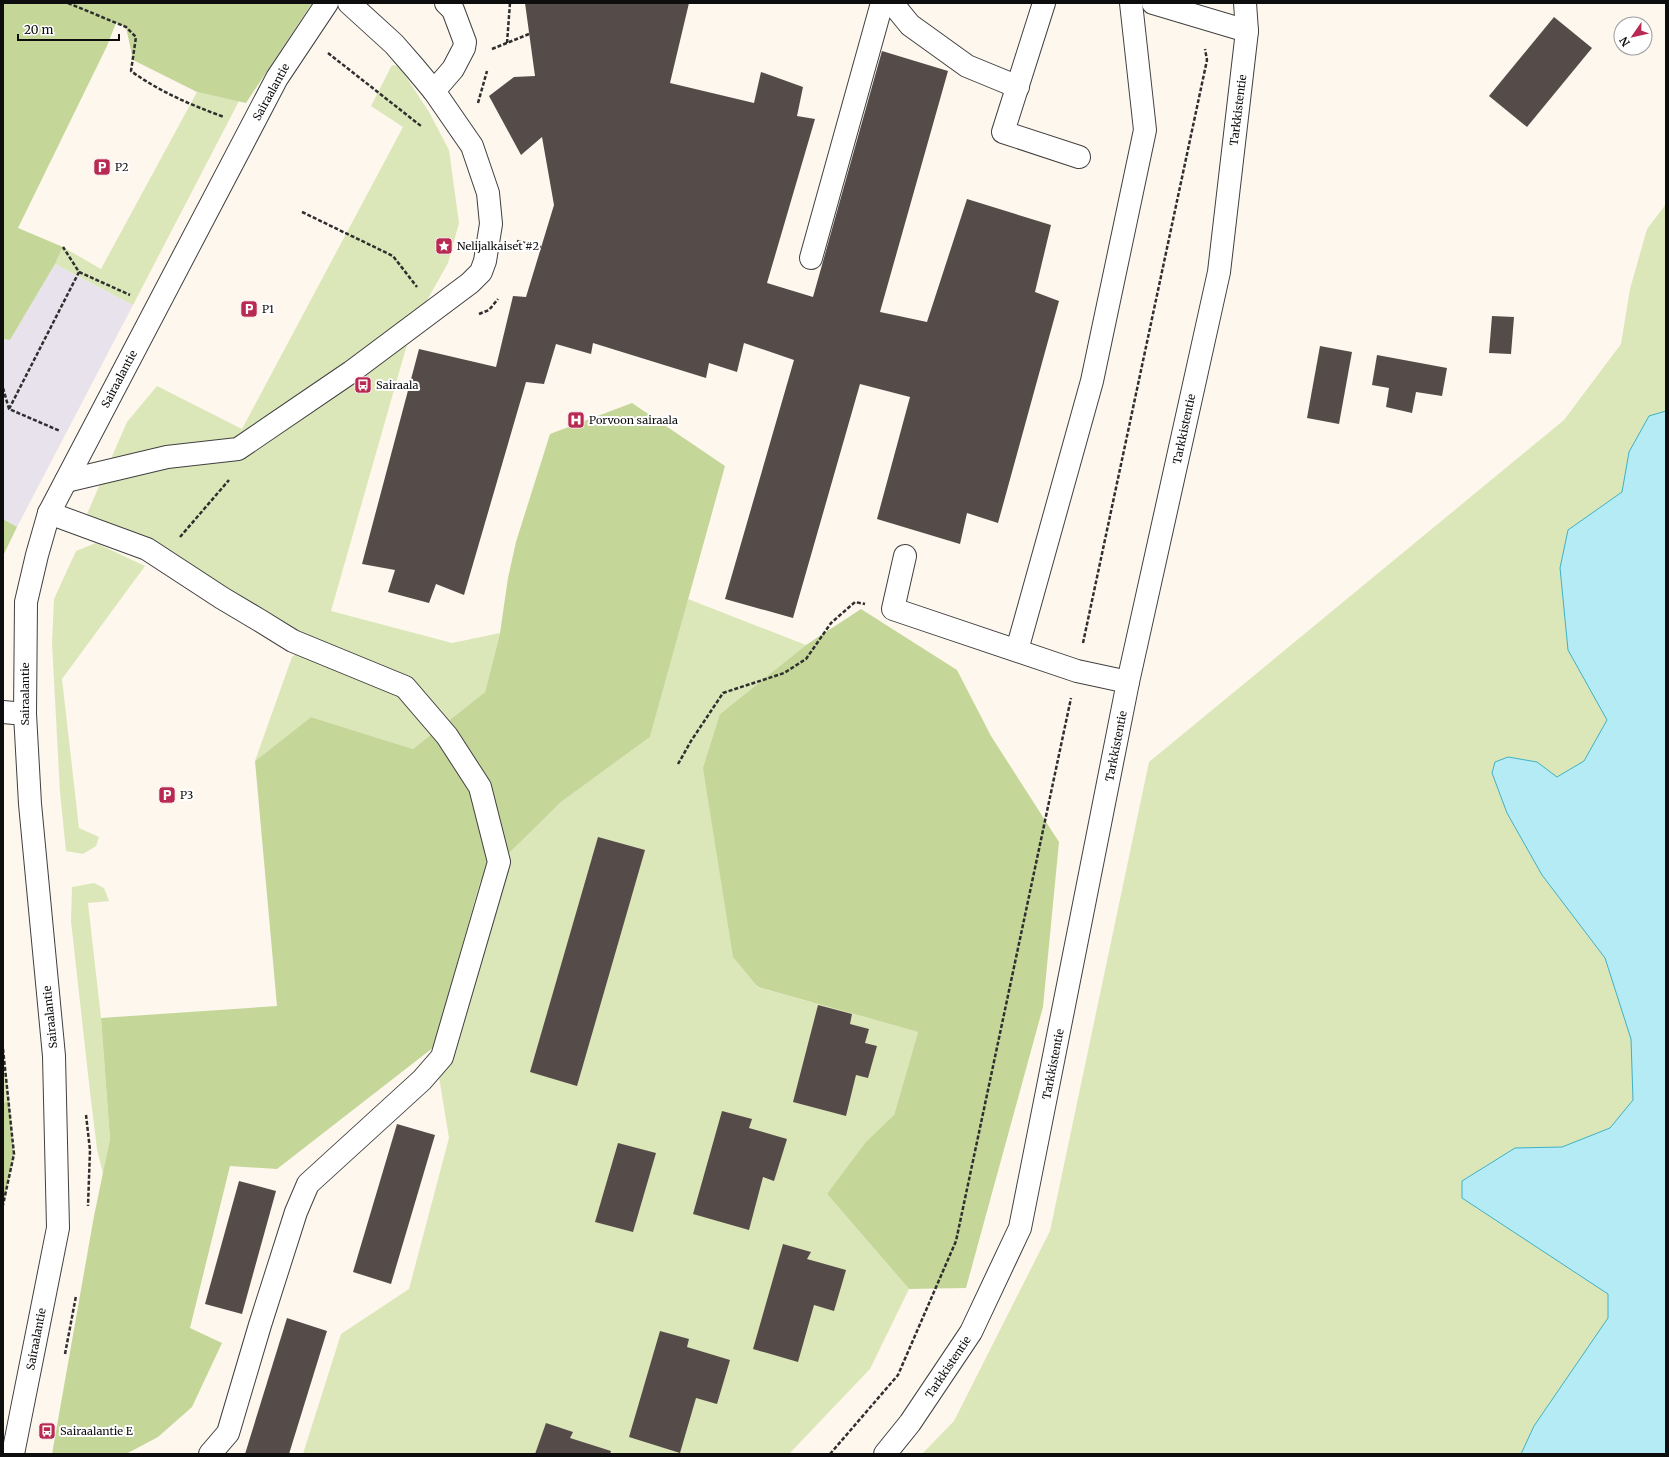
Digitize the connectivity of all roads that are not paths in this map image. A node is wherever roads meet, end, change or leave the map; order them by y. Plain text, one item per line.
1 (327, 3) edge
2 (349, 3) edge
3 (446, 3) edge
4 (882, 3) edge
5 (892, 3) edge
6 (1044, 3) edge
7 (1131, 3) edge
8 (1153, 3) edge
9 (1245, 3) edge
10 (1247, 31) junction
11 (1018, 87) junction
12 (434, 91) junction
13 (1079, 157) dead end
14 (811, 258) dead end
15 (66, 481) junction
16 (49, 512) junction
17 (905, 556) dead end
18 (1017, 650) junction
19 (1128, 682) junction
20 (3, 712) edge
21 (25, 714) junction
22 (13, 1454) edge
23 (210, 1454) edge
24 (885, 1454) edge

1 - 15 street, Sairaalantie
2 - 12 street
3 - 12 street
4 - 14 street
5 - 11 street
6 - 11 street
7 - 18 street
8 - 10 street
9 - 10 street, Tarkkistentie
10 - 19 street, Tarkkistentie
11 - 13 street
12 - 15 street
15 - 16 street, Sairaalantie
16 - 21 street, Sairaalantie
16 - 23 street
17 - 18 street
18 - 19 street
19 - 24 street, Tarkkistentie
20 - 21 street
21 - 22 street, Sairaalantie

